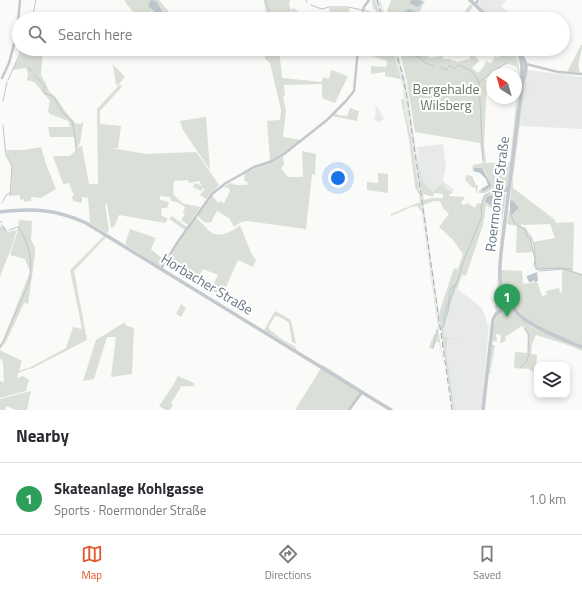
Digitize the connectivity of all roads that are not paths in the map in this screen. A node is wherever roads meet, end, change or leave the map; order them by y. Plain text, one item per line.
1 (20, 0) edge
2 (368, 0) edge
3 (470, 0) edge
4 (478, 0) edge
5 (475, 5) junction
6 (19, 12) edge
7 (363, 12) edge
8 (482, 12) edge
9 (12, 50) edge
10 (358, 56) edge
11 (519, 56) edge
12 (521, 56) edge
13 (522, 66) joint
14 (526, 66) junction
15 (582, 74) edge
16 (2, 78) dead end
17 (522, 86) edge
18 (520, 104) edge
19 (510, 185) junction
20 (503, 191) dead end
21 (0, 212) edge
22 (161, 269) junction
23 (506, 298) junction
24 (510, 304) junction
25 (505, 308) junction
26 (514, 309) junction
27 (582, 347) edge
28 (363, 392) junction
29 (349, 410) edge
30 (391, 410) edge
31 (483, 410) edge

1 - 6 street
2 - 7 street
3 - 5 main road
4 - 5 street
5 - 8 main road
9 - 16 street
10 - 22 street
11 - 13 main road, Roermonder Straße
12 - 14 main road, Roermonder Straße
13 - 14 street
14 - 15 street
14 - 17 main road, Roermonder Straße
18 - 19 main road, Roermonder Straße
19 - 20 main road
19 - 23 main road, Roermonder Straße
21 - 22 main road, Horbacher Straße
22 - 28 main road, Horbacher Straße
23 - 24 main road, Roermonder Straße
23 - 25 main road
24 - 25 main road
24 - 26 main road, Roermonder Straße
25 - 26 main road
25 - 31 main road
26 - 27 main road, Roermonder Straße
28 - 29 street
28 - 30 main road, Horbacher Straße

